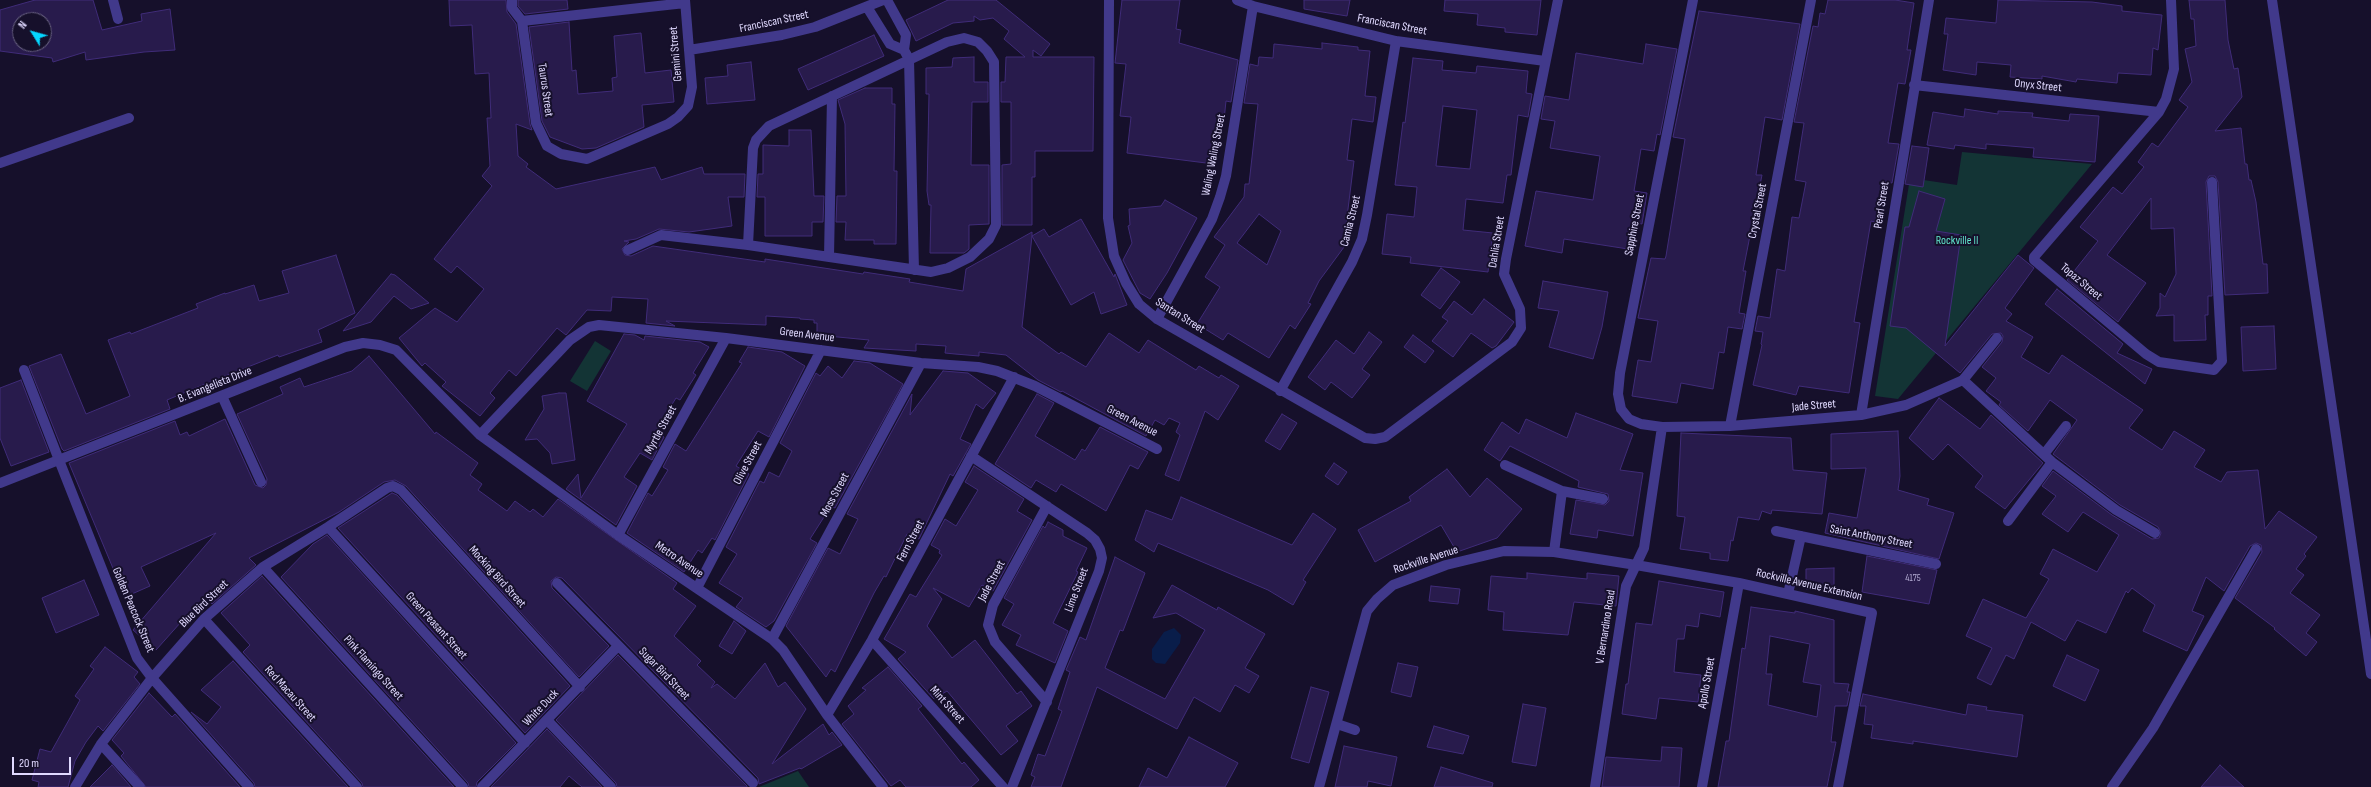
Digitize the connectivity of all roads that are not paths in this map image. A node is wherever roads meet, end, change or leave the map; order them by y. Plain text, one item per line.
1 (113, 0) edge
2 (512, 0) edge
3 (883, 0) edge
4 (888, 0) edge
5 (1109, 0) edge
6 (1237, 0) edge
7 (1558, 0) edge
8 (1693, 0) edge
9 (1810, 0) edge
10 (1928, 0) edge
11 (2171, 0) edge
12 (2272, 0) edge
13 (685, 2) edge
14 (867, 6) junction
15 (1253, 6) junction
16 (118, 19) dead end
17 (522, 21) junction
18 (1396, 41) junction
19 (689, 50) junction
20 (906, 54) junction
21 (1545, 61) junction
22 (1914, 85) junction
23 (832, 96) junction
24 (688, 106) joint
25 (2159, 112) junction
26 (129, 118) dead end
27 (0, 163) edge
28 (2212, 182) dead end
29 (748, 245) junction
30 (628, 250) dead end
31 (829, 257) junction
32 (914, 270) junction
33 (1157, 319) junction
34 (726, 338) junction
35 (1997, 338) dead end
36 (822, 350) junction
37 (921, 363) junction
38 (24, 370) dead end
39 (1014, 377) junction
40 (1963, 380) junction
41 (431, 383) joint
42 (1280, 391) junction
43 (222, 396) junction
44 (1861, 415) junction
45 (1730, 426) junction
46 (2066, 426) dead end
47 (1662, 427) junction
48 (480, 435) junction
49 (1375, 439) joint
50 (1157, 448) dead end
51 (2045, 453) junction
52 (971, 456) junction
53 (59, 460) junction
54 (2052, 462) junction
55 (1505, 465) dead end
56 (260, 482) dead end
57 (0, 483) edge
58 (393, 486) joint
59 (1562, 491) junction
60 (1603, 499) dead end
61 (1047, 506) junction
62 (2008, 521) dead end
63 (328, 527) junction
64 (1776, 531) dead end
65 (2155, 533) dead end
66 (618, 535) junction
67 (1801, 536) junction
68 (2256, 549) dead end
69 (1554, 552) junction
70 (1936, 564) dead end
71 (1636, 565) junction
72 (263, 567) junction
73 (557, 583) dead end
74 (1739, 583) junction
75 (697, 588) junction
76 (1788, 594) junction
77 (204, 619) junction
78 (772, 639) junction
79 (872, 640) junction
80 (618, 646) junction
81 (2371, 674) edge
82 (152, 678) junction
83 (580, 687) junction
84 (1047, 702) junction
85 (827, 715) junction
86 (547, 720) junction
87 (1337, 724) junction
88 (1355, 730) dead end
89 (525, 743) junction
90 (100, 744) junction
91 (753, 783) dead end
92 (75, 787) edge
93 (140, 787) edge
94 (249, 787) edge
95 (357, 787) edge
96 (463, 787) edge
97 (482, 787) edge
98 (611, 787) edge
99 (883, 787) edge
100 (1003, 787) edge
101 (1012, 787) edge
102 (1319, 787) edge
103 (1595, 787) edge
104 (1702, 787) edge
105 (1838, 787) edge
106 (2112, 787) edge

1 - 16 street
2 - 17 street, Taurus Street
3 - 14 street, Franciscan Street
4 - 20 street
5 - 33 street, Santan Street
6 - 15 street, Franciscan Street
7 - 21 street, Dahlia Street
8 - 47 street, Sapphire Street
9 - 45 street, Crystal Street
10 - 22 street, Pearl Street
11 - 25 street, Topaz Street
12 - 81 street
13 - 17 street
13 - 19 street, Gemini Street
14 - 19 street, Franciscan Street
14 - 20 street
15 - 18 street, Franciscan Street
15 - 33 street, Waling Waling Street
17 - 24 street, Taurus Street
18 - 21 street, Franciscan Street
18 - 42 street, Camia Street
19 - 24 street, Gemini Street
20 - 23 street
20 - 32 street
20 - 32 street
21 - 49 street, Dahlia Street
22 - 25 street, Onyx Street
22 - 44 street, Pearl Street
23 - 29 street
23 - 31 street
25 - 28 street, Topaz Street
26 - 27 street
29 - 30 street
29 - 31 street
31 - 32 street
33 - 42 street, Santan Street
34 - 36 street, Green Avenue
34 - 48 street, Green Avenue
34 - 66 street, Myrtle Street
35 - 40 street
36 - 37 street, Green Avenue
36 - 75 street, Olive Street
37 - 39 street, Green Avenue
37 - 78 street, Moss Street
38 - 53 street, Golden Peacock Street
39 - 50 street, Green Avenue
39 - 52 street, Fern Street
40 - 44 street, Jade Street
40 - 51 street
41 - 43 street, B. Evangelista Drive
41 - 48 street, Metro Avenue
42 - 49 street, Santan Street
43 - 53 street, B. Evangelista Drive
43 - 56 street
44 - 45 street, Jade Street
45 - 47 street, Jade Street
46 - 51 street
47 - 71 street, V. Bernardino Road
48 - 66 street, Metro Avenue
51 - 54 street
52 - 61 street, Lime Street
52 - 79 street, Fern Street
53 - 57 street, B. Evangelista Drive
53 - 82 street, Golden Peacock Street
54 - 62 street
54 - 65 street
55 - 59 street
58 - 63 street, Blue Bird Street
58 - 83 street, Mocking Bird Street
59 - 60 street
59 - 69 street
61 - 84 street, Jade Street
61 - 84 street, Lime Street
63 - 72 street, Blue Bird Street
63 - 89 street, Green Peasant Street
64 - 67 street, Saint Anthony Street
66 - 75 street, Metro Avenue
67 - 70 street, Saint Anthony Street
67 - 76 street
68 - 106 street
69 - 71 street, Rockville Avenue
69 - 87 street, Rockville Avenue
71 - 74 street, Rockville Avenue Extension
71 - 103 street, V. Bernardino Road
72 - 77 street, Blue Bird Street
72 - 96 street, Pink Flamingo Street
73 - 80 street, Sugar Bird Street
74 - 76 street, Rockville Avenue Extension
74 - 104 street, Apollo Street
75 - 78 street, Metro Avenue
76 - 105 street, Rockville Avenue Extension
77 - 82 street, Blue Bird Street
77 - 95 street, Red Macau Street
78 - 85 street, Metro Avenue
79 - 85 street, Fern Street
79 - 100 street, Mint Street
80 - 83 street, White Duck
80 - 91 street, Sugar Bird Street
82 - 90 street, Blue Bird Street
82 - 94 street, Golden Peacock Street
83 - 86 street, White Duck
84 - 101 street, Lime Street
85 - 99 street, Metro Avenue
86 - 89 street, White Duck
86 - 98 street
87 - 88 street
87 - 102 street, Rockville Avenue
89 - 97 street, White Duck
90 - 92 street, Blue Bird Street
90 - 93 street

